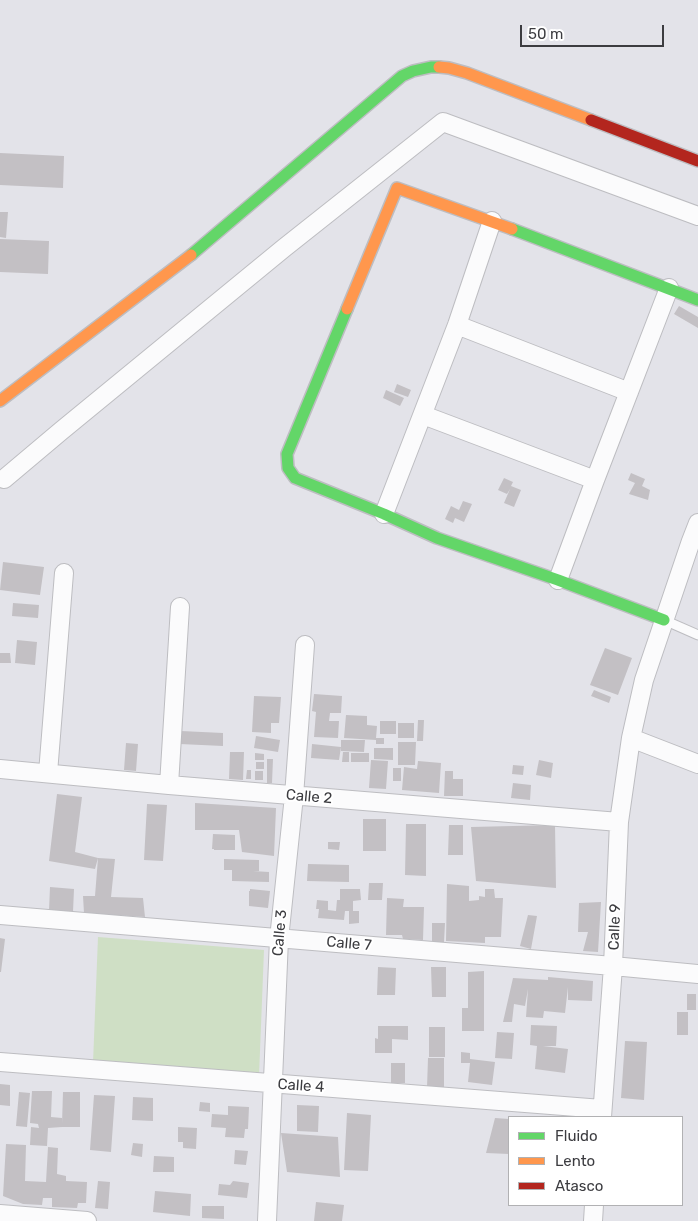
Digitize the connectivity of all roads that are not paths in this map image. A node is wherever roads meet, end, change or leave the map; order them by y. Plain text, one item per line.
1 (698, 161) edge
2 (373, 176) junction
3 (396, 188) junction
4 (698, 216) edge
5 (492, 221) junction
6 (669, 288) junction
7 (698, 300) edge
8 (457, 326) junction
9 (629, 392) junction
10 (0, 401) edge
11 (423, 415) junction
12 (4, 480) dead end
13 (595, 480) junction
14 (384, 514) junction
15 (698, 522) edge
16 (64, 573) dead end
17 (558, 580) junction
18 (180, 607) dead end
19 (664, 620) junction
20 (698, 635) edge
21 (305, 645) dead end
22 (631, 738) junction
23 (698, 764) edge
24 (0, 769) edge
25 (48, 774) junction
26 (168, 785) junction
27 (294, 796) junction
28 (619, 822) junction
29 (0, 916) edge
30 (279, 939) junction
31 (613, 966) junction
32 (698, 974) edge
33 (0, 1062) edge
34 (272, 1084) junction
35 (602, 1113) edge
36 (594, 1206) edge
37 (0, 1214) edge
38 (87, 1221) edge
39 (267, 1221) edge
40 (593, 1221) edge

1 - 10 street
2 - 3 street
2 - 4 street
2 - 12 street
3 - 5 street
3 - 14 street
5 - 6 street
5 - 8 street
6 - 7 street
6 - 9 street
8 - 9 street
8 - 11 street
9 - 13 street
11 - 13 street
11 - 14 street
13 - 17 street
14 - 17 street
15 - 19 street, Calle 9
16 - 25 street
17 - 19 street
18 - 26 street
19 - 20 lane
19 - 22 street, Calle 9
21 - 27 street, Calle 3
22 - 23 street
22 - 28 street, Calle 9
24 - 25 street, Calle 2
25 - 26 street, Calle 2
26 - 27 street, Calle 2
27 - 28 street, Calle 2
27 - 30 street, Calle 3
28 - 31 street, Calle 9
29 - 30 street, Calle 7
30 - 31 street, Calle 7
30 - 34 street, Calle 3
31 - 32 street, Calle 7
31 - 35 street, Calle 9
33 - 34 street, Calle 4
34 - 35 street, Calle 4
34 - 39 street, Calle 3
36 - 40 street
37 - 38 street

